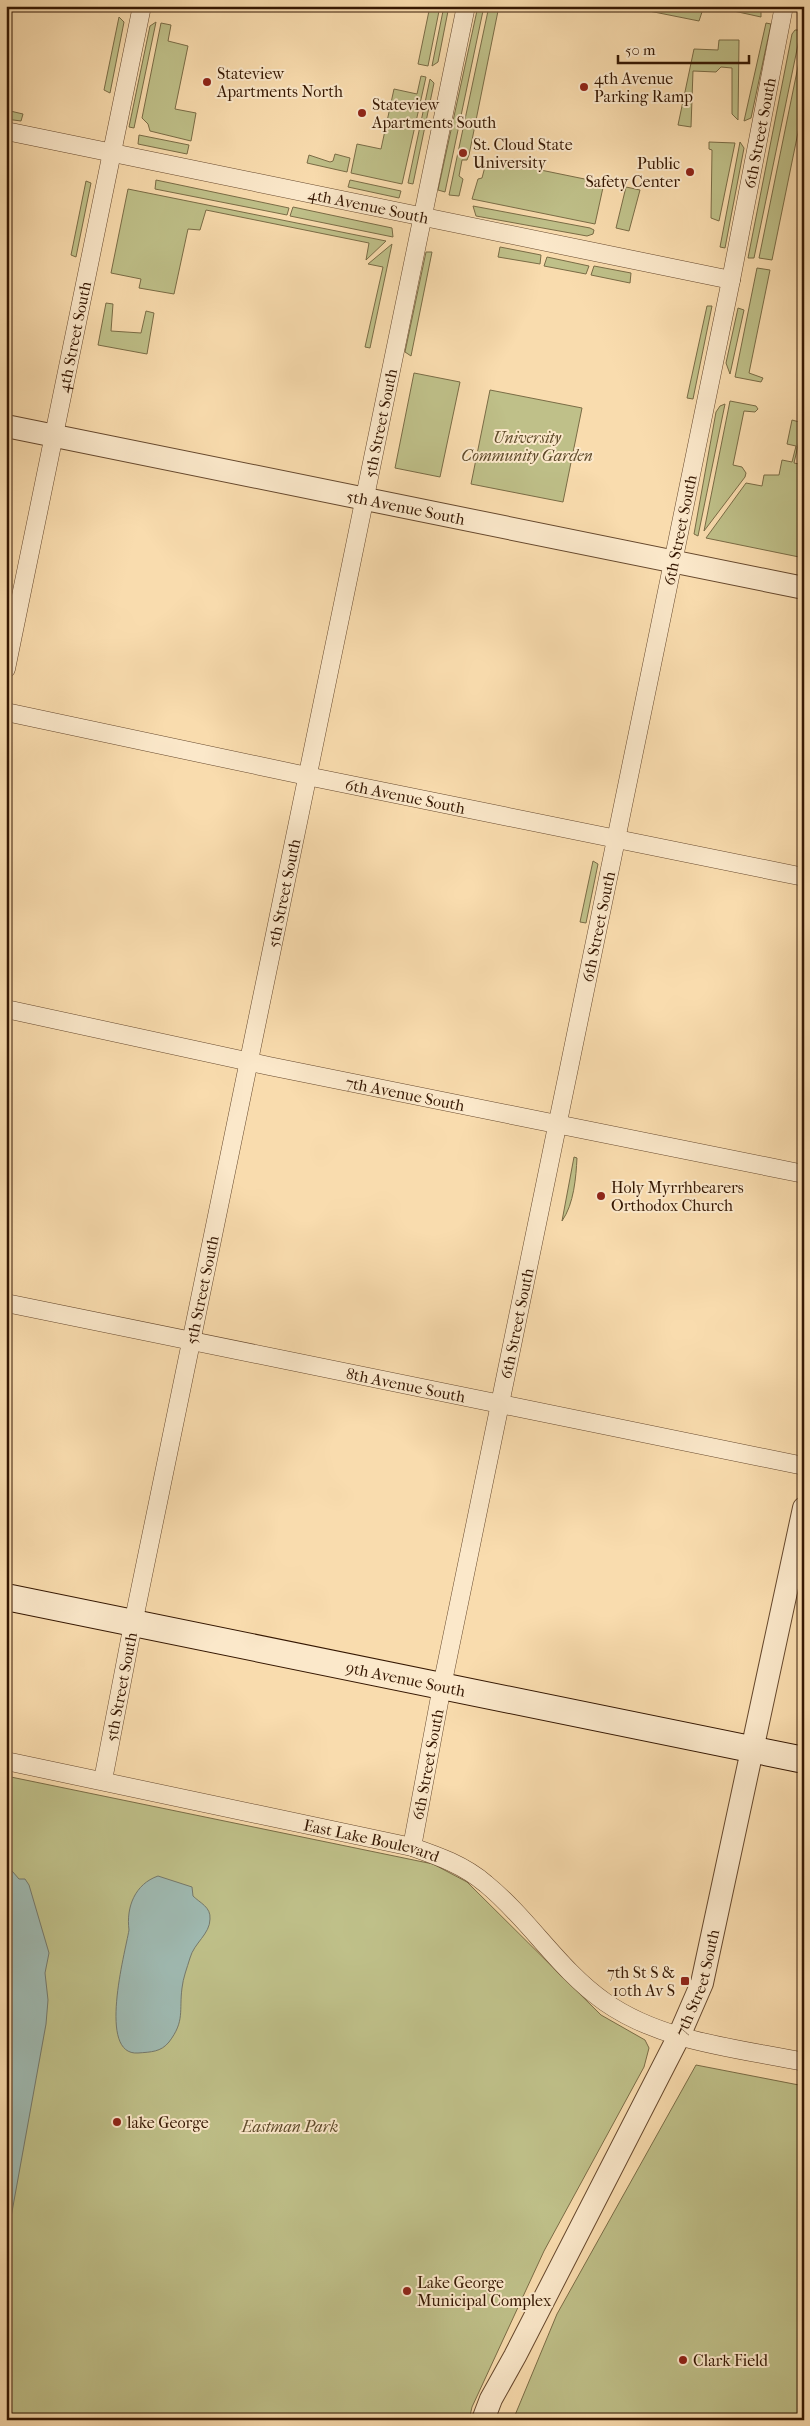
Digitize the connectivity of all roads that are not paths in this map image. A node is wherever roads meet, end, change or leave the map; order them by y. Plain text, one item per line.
1 (142, 6) edge
2 (466, 6) edge
3 (784, 6) edge
4 (6, 131) edge
5 (112, 153) junction
6 (422, 218) junction
7 (731, 280) junction
8 (6, 426) edge
9 (54, 436) junction
10 (364, 498) junction
11 (673, 562) junction
12 (804, 588) edge
13 (6, 669) edge
14 (6, 712) edge
15 (307, 776) junction
16 (616, 840) junction
17 (804, 877) edge
18 (6, 1009) edge
19 (248, 1061) junction
20 (557, 1124) junction
21 (804, 1174) edge
22 (6, 1302) edge
23 (191, 1340) junction
24 (500, 1404) junction
25 (804, 1466) edge
26 (804, 1508) edge
27 (6, 1597) edge
28 (133, 1624) junction
29 (442, 1686) junction
30 (754, 1750) junction
31 (804, 1760) edge
32 (6, 1761) edge
33 (103, 1780) junction
34 (412, 1847) junction
35 (679, 2036) junction
36 (804, 2062) edge
37 (483, 2420) edge

1 - 5 street, 4th Street South
2 - 6 street, 5th Street South
3 - 7 street, 6th Street South
4 - 5 street, 4th Avenue South
5 - 6 street, 4th Avenue South
5 - 9 street, 4th Street South
6 - 7 street, 4th Avenue South
6 - 10 street, 5th Street South
7 - 11 street, 6th Street South
8 - 9 street, 5th Avenue South
9 - 10 street, 5th Avenue South
9 - 13 street, 4th Street South
10 - 11 street, 5th Avenue South
10 - 15 street, 5th Street South
11 - 12 street, 5th Avenue South
11 - 16 street, 6th Street South
14 - 15 street, 6th Avenue South
15 - 16 street, 6th Avenue South
15 - 19 street, 5th Street South
16 - 17 street, 6th Avenue South
16 - 20 street, 6th Street South
18 - 19 street, 7th Avenue South
19 - 20 street, 7th Avenue South
19 - 23 street, 5th Street South
20 - 21 street, 7th Avenue South
20 - 24 street, 6th Street South
22 - 23 street, 8th Avenue South
23 - 24 street, 8th Avenue South
23 - 28 street, 5th Street South
24 - 25 street, 8th Avenue South
24 - 29 street, 6th Street South
26 - 30 street, 7th Street South
27 - 28 main road, 9th Avenue South
28 - 29 main road, 9th Avenue South
28 - 33 street, 5th Street South
29 - 30 main road, 9th Avenue South
29 - 34 street, 6th Street South
30 - 31 main road, 9th Avenue South
30 - 35 street, 7th Street South
32 - 33 street, East Lake Boulevard
33 - 34 street, East Lake Boulevard
34 - 35 street, East Lake Boulevard
35 - 36 street, East Lake Boulevard
35 - 37 street, 7th Street South

